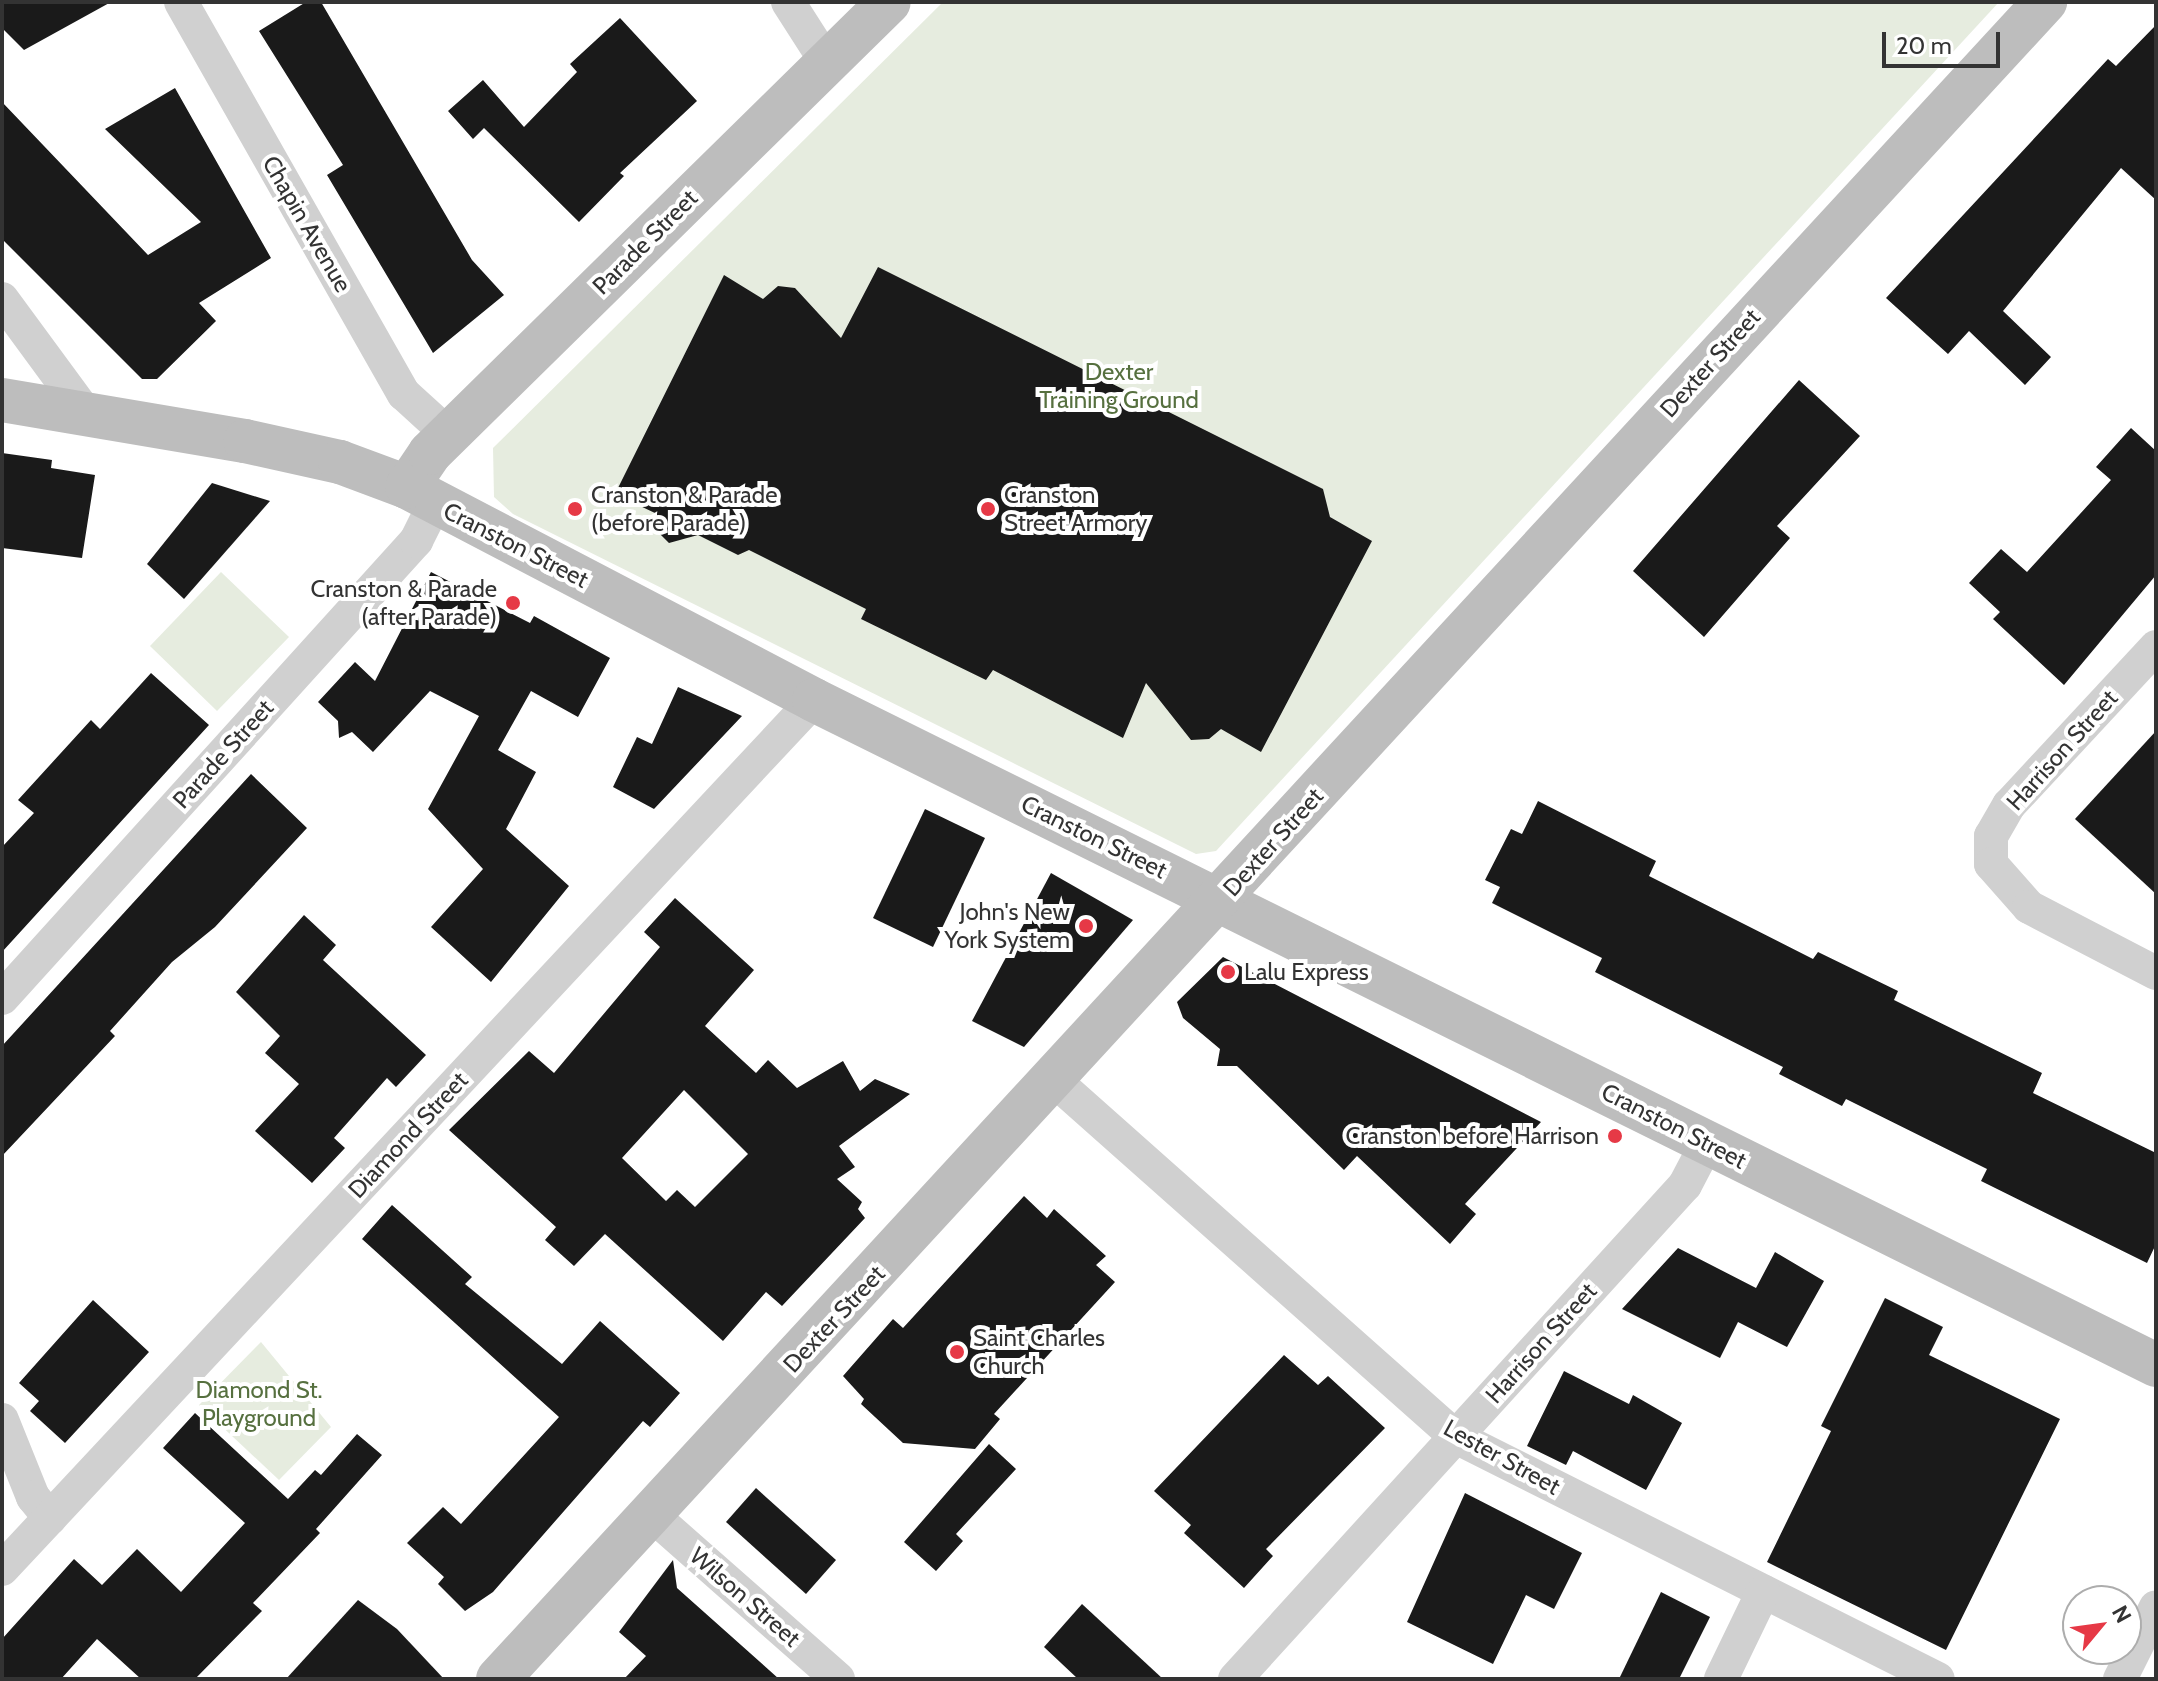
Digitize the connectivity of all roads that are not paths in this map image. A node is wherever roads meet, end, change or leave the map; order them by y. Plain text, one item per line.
1 (181, 2) edge
2 (788, 2) edge
3 (889, 2) edge
4 (2045, 2) edge
5 (827, 63) junction
6 (2, 299) edge
7 (2, 400) edge
8 (85, 412) junction
9 (449, 435) junction
10 (421, 495) junction
11 (2156, 647) edge
12 (814, 700) junction
13 (1222, 899) junction
14 (2156, 973) edge
15 (2, 998) edge
16 (1055, 1081) junction
17 (1707, 1143) junction
18 (2156, 1365) edge
19 (2, 1420) edge
20 (1456, 1437) junction
21 (652, 1515) junction
22 (50, 1518) junction
23 (2, 1569) edge
24 (1763, 1592) junction
25 (2156, 1607) edge
26 (498, 1679) edge
27 (838, 1679) edge
28 (1235, 1679) edge
29 (1721, 1679) edge
30 (1938, 1679) edge
31 (2120, 1679) edge

1 - 9 street, Chapin Avenue
2 - 5 street
3 - 5 street, Parade Street
4 - 13 street, Dexter Street
5 - 9 street, Parade Street
6 - 8 street
7 - 8 street, Cranston Street
8 - 10 street, Cranston Street
9 - 10 street, Parade Street
10 - 12 street, Cranston Street
10 - 15 street, Parade Street
11 - 14 street, Harrison Street
12 - 13 street, Cranston Street
12 - 22 street, Diamond Street
13 - 16 street, Dexter Street
13 - 17 street, Cranston Street
16 - 20 street, Lester Street
16 - 21 street, Dexter Street
17 - 18 street, Cranston Street
17 - 20 street, Harrison Street
19 - 22 street
20 - 24 street, Lester Street
20 - 28 street, Harrison Street
21 - 26 street, Dexter Street
21 - 27 street, Wilson Street
22 - 23 street, Diamond Street
24 - 29 street
24 - 30 street, Lester Street
25 - 31 street

